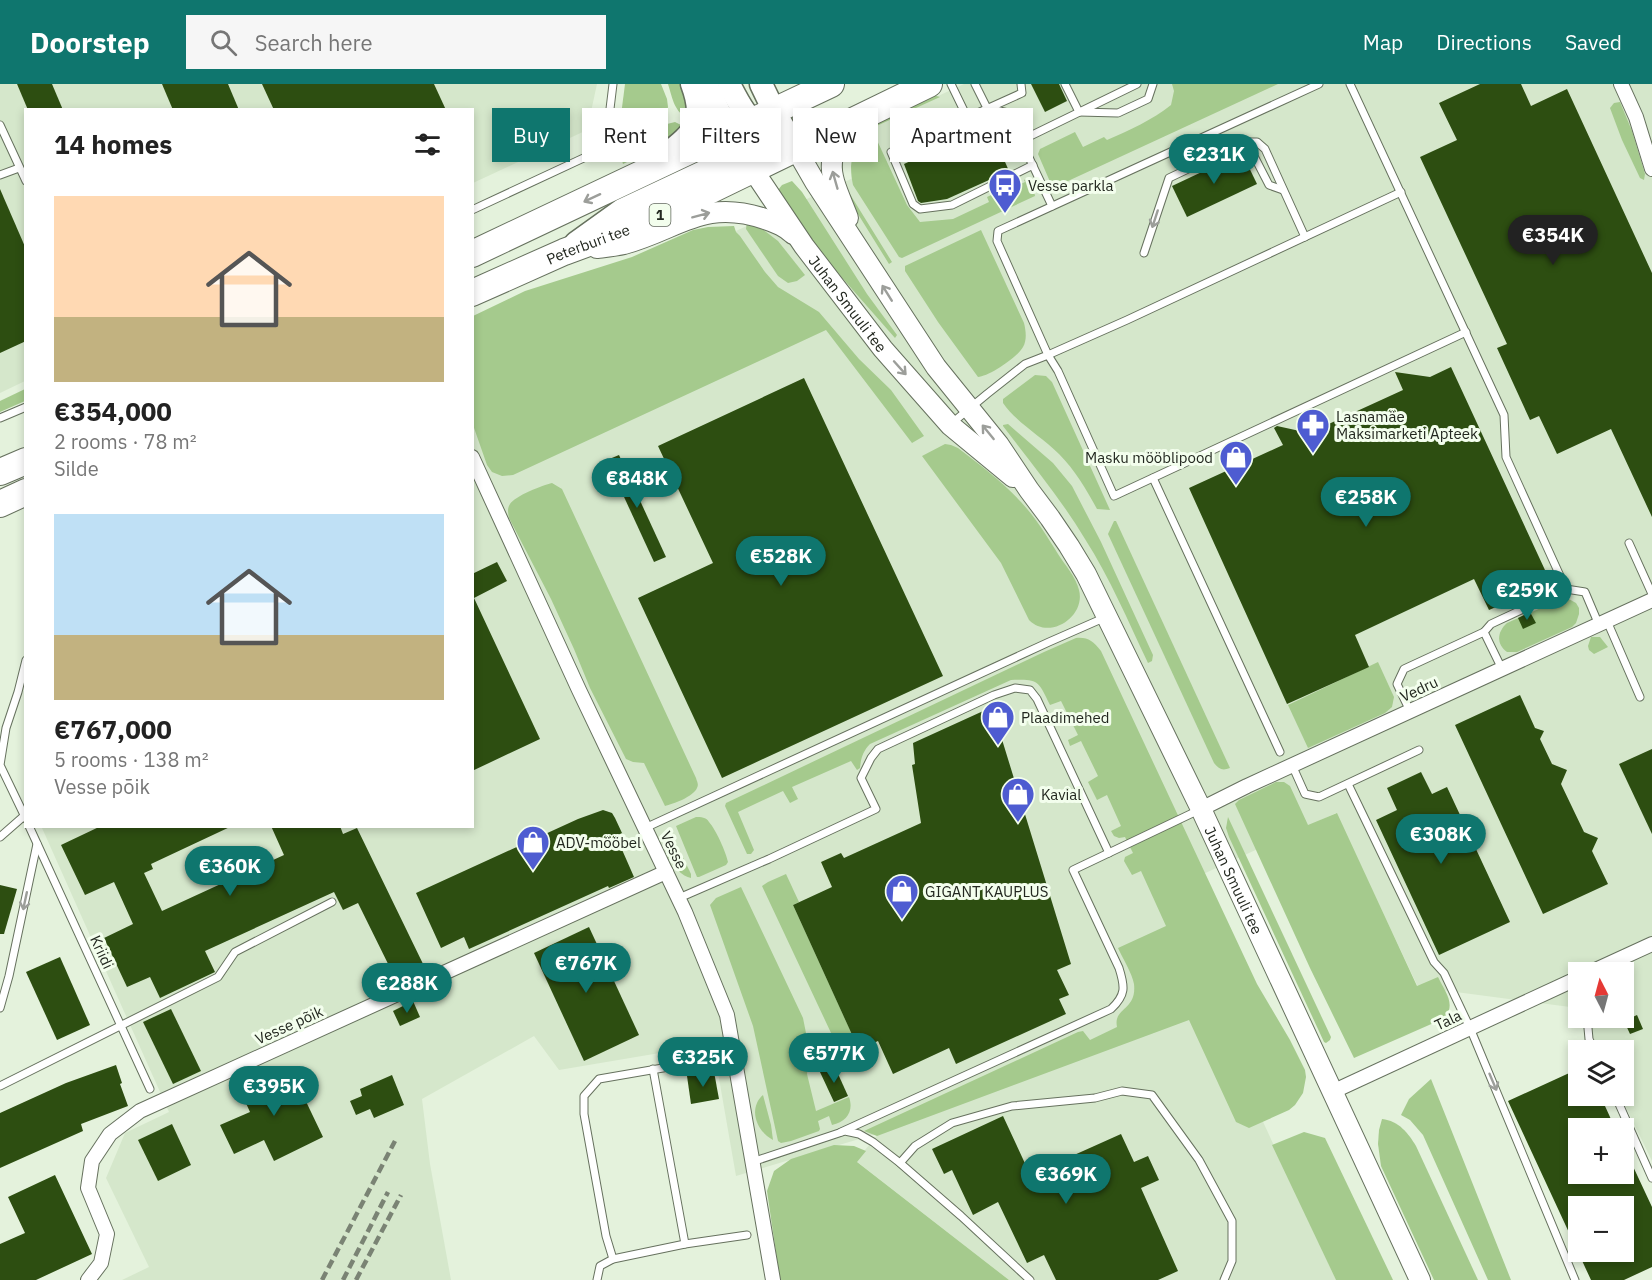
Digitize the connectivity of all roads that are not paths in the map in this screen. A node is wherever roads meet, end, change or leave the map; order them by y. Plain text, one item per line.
1 (613, 84) edge
2 (692, 84) edge
3 (706, 84) edge
4 (729, 84) edge
5 (761, 84) edge
6 (831, 84) edge
7 (929, 84) edge
8 (951, 84) edge
9 (975, 84) edge
10 (1021, 84) edge
11 (1065, 84) edge
12 (1137, 84) edge
13 (1153, 84) edge
14 (1319, 84) edge
15 (1350, 84) edge
16 (1621, 84) edge
17 (717, 108) edge
18 (742, 108) edge
19 (757, 108) edge
20 (963, 108) edge
21 (987, 108) joint
22 (878, 109) edge
23 (1079, 112) junction
24 (781, 117) edge
25 (0, 125) edge
26 (1033, 135) edge
27 (1245, 142) junction
28 (680, 161) edge
29 (720, 162) edge
30 (759, 162) edge
31 (803, 162) edge
32 (832, 162) edge
33 (895, 162) edge
34 (1032, 162) edge
35 (1033, 165) junction
36 (19, 168) junction
37 (1652, 169) edge
38 (645, 173) junction
39 (0, 175) edge
40 (24, 178) edge
41 (1283, 190) junction
42 (1401, 192) junction
43 (1052, 206) junction
44 (474, 209) edge
45 (1305, 237) junction
46 (804, 246) junction
47 (564, 252) junction
48 (474, 253) edge
49 (1144, 253) dead end
50 (862, 254) junction
51 (474, 292) edge
52 (1466, 332) junction
53 (1048, 355) junction
54 (24, 408) edge
55 (970, 409) junction
56 (0, 418) edge
57 (951, 425) junction
58 (474, 461) edge
59 (24, 462) edge
60 (0, 472) edge
61 (1153, 478) junction
62 (1029, 490) junction
63 (24, 493) edge
64 (0, 504) edge
65 (1629, 543) dead end
66 (1566, 589) junction
67 (1652, 594) edge
68 (1652, 600) edge
69 (1107, 617) junction
70 (1603, 623) junction
71 (1484, 632) junction
72 (1502, 669) junction
73 (24, 676) edge
74 (22, 691) edge
75 (1640, 697) dead end
76 (1410, 711) junction
77 (1419, 750) dead end
78 (1280, 752) dead end
79 (1292, 765) junction
80 (1348, 784) junction
81 (1201, 809) junction
82 (24, 816) edge
83 (24, 819) edge
84 (30, 828) edge
85 (645, 828) junction
86 (0, 837) edge
87 (37, 844) junction
88 (1109, 853) junction
89 (666, 872) junction
90 (679, 898) junction
91 (332, 902) dead end
92 (1652, 944) edge
93 (1613, 962) edge
94 (1568, 984) edge
95 (0, 1008) edge
96 (121, 1025) junction
97 (1470, 1028) junction
98 (715, 1059) dead end
99 (653, 1069) junction
100 (0, 1086) edge
101 (150, 1089) dead end
102 (1332, 1092) junction
103 (1620, 1106) edge
104 (841, 1132) junction
105 (752, 1162) junction
106 (900, 1163) junction
107 (1652, 1178) edge
108 (747, 1235) dead end
109 (685, 1244) junction
110 (613, 1258) junction
111 (87, 1280) edge
112 (597, 1280) edge
113 (773, 1280) edge
114 (1030, 1280) edge
115 (1224, 1280) edge
116 (1420, 1280) edge
117 (1575, 1280) edge

1 - 44 lane
2 - 38 main road
3 - 17 main road, Juhan Smuuli tee
4 - 18 main road
5 - 19 main road, Juhan Smuuli tee
6 - 24 highway, Peterburi tee / 1
7 - 22 highway, Peterburi tee / 1
8 - 20 lane
9 - 21 lane
10 - 21 lane
11 - 23 lane
12 - 23 lane
13 - 23 lane
14 - 43 lane
15 - 42 lane
16 - 37 street
23 - 26 lane
25 - 36 lane
27 - 41 lane
27 - 41 lane
27 -> 49 lane
28 - 38 highway, Peterburi tee / 1
29 - 47 highway, Peterburi tee / 1
30 - 46 main road, Juhan Smuuli tee
31 - 50 main road, Juhan Smuuli tee
50 -> 32 main road
33 - 35 lane
34 - 35 lane
35 - 43 lane
36 - 39 lane
36 - 40 lane
38 -> 48 highway, Peterburi tee / 1
41 - 45 lane
42 - 45 lane
42 - 52 lane
43 - 53 lane
45 - 53 lane
47 -> 46 main road
46 -> 57 main road, Juhan Smuuli tee
47 - 51 highway, Peterburi tee / 1
55 -> 50 main road, Juhan Smuuli tee
52 - 61 lane
52 - 66 lane
53 - 55 lane
53 - 61 lane
54 - 56 lane
55 - 57 lane
62 -> 55 main road, Juhan Smuuli tee
57 - 62 main road, Juhan Smuuli tee
58 - 85 street, Vesse
59 - 60 highway
61 - 78 lane
62 - 69 main road, Juhan Smuuli tee
63 - 64 highway
65 - 67 lane
66 - 70 lane
66 - 71 lane
68 - 70 street, Vedru
69 - 81 main road, Juhan Smuuli tee
69 - 85 lane
70 - 72 street, Vedru
70 - 75 lane
71 - 72 lane
71 - 76 lane
72 - 76 street, Vedru
73 - 74 lane
74 - 82 lane
76 - 79 street, Vedru
77 - 80 lane
79 - 80 lane
79 - 81 street, Vedru
80 - 97 lane
81 - 88 lane
81 - 102 main road, Juhan Smuuli tee
83 - 86 lane
84 - 87 lane, Kriidi
85 - 89 street, Vesse
87 -> 95 lane
87 - 96 lane, Kriidi
88 - 90 lane
88 - 104 lane
89 - 90 street, Vesse
89 - 111 street, Vesse põik
90 - 105 street, Vesse
91 - 96 lane
92 - 93 street
94 - 97 street, Tala
96 - 100 lane
96 - 101 lane, Kriidi
97 - 102 street, Tala
97 -> 117 lane
98 - 99 lane
99 - 109 lane
99 - 110 lane
102 - 116 main road, Juhan Smuuli tee
103 - 107 lane
104 - 105 lane
104 - 106 lane
105 - 113 street, Vesse
106 - 114 lane
106 - 115 lane
108 - 109 lane
109 - 110 lane
110 - 112 lane

